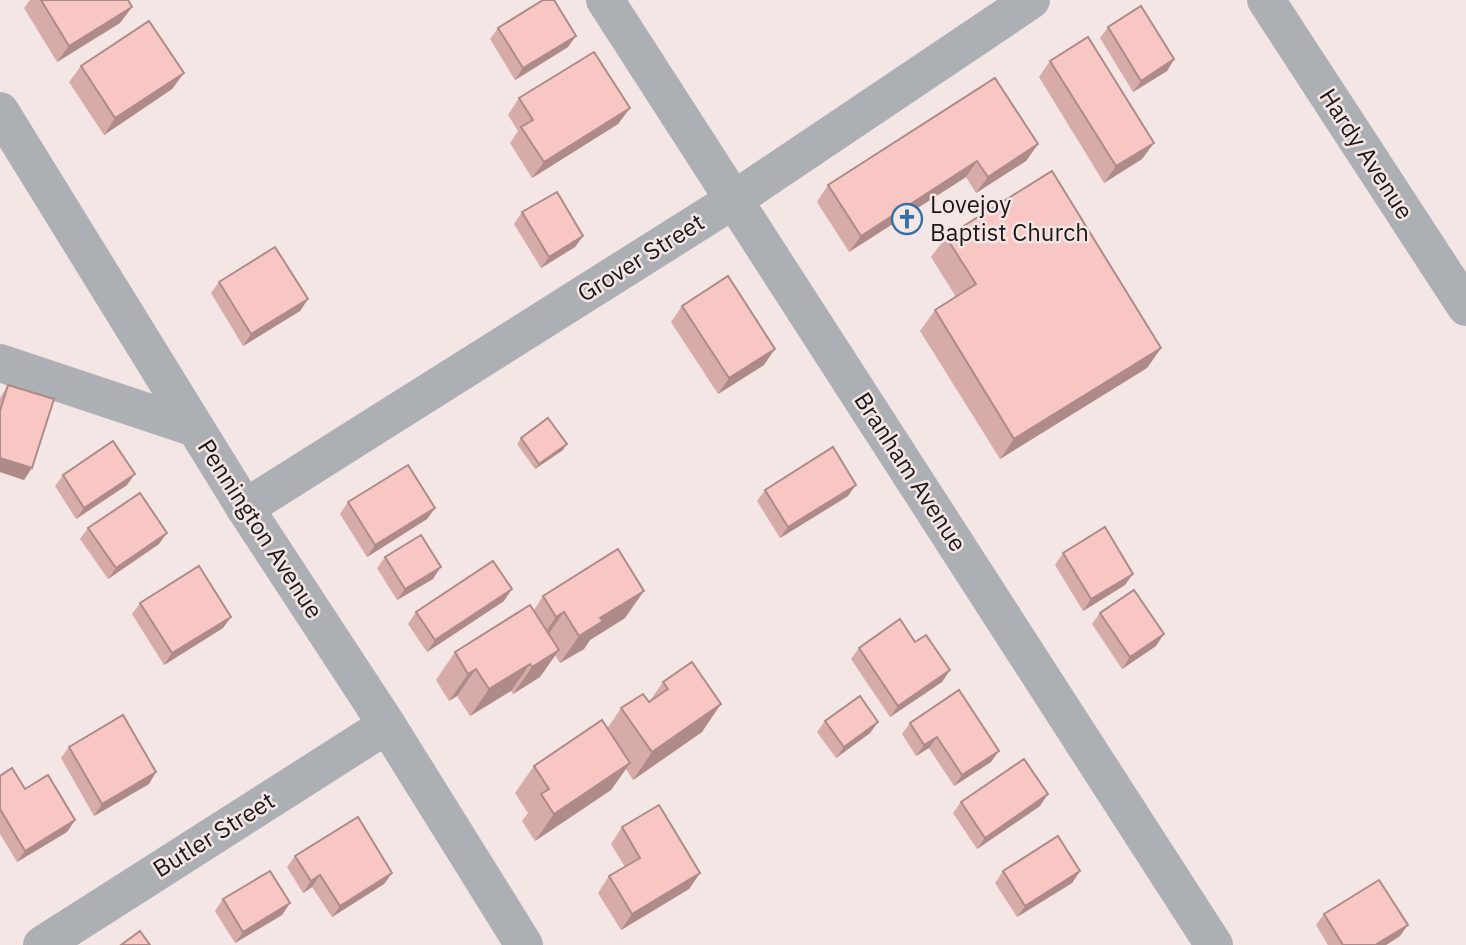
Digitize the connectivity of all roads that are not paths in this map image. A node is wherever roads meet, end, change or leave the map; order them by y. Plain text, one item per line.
1 (605, 0) edge
2 (1031, 0) edge
3 (1266, 0) edge
4 (0, 111) edge
5 (735, 199) junction
6 (1466, 307) edge
7 (0, 363) edge
8 (195, 428) junction
9 (245, 508) junction
10 (387, 725) junction
11 (42, 945) edge
12 (524, 945) edge
13 (1214, 945) edge

1 - 5 street, Branham Avenue
2 - 5 street, Grover Street
3 - 6 street, Hardy Avenue
4 - 8 street, Pennington Avenue
5 - 9 street, Grover Street
5 - 13 street, Branham Avenue
7 - 8 street
8 - 9 street, Pennington Avenue
9 - 10 street, Pennington Avenue
10 - 11 street, Butler Street
10 - 12 street, Pennington Avenue

